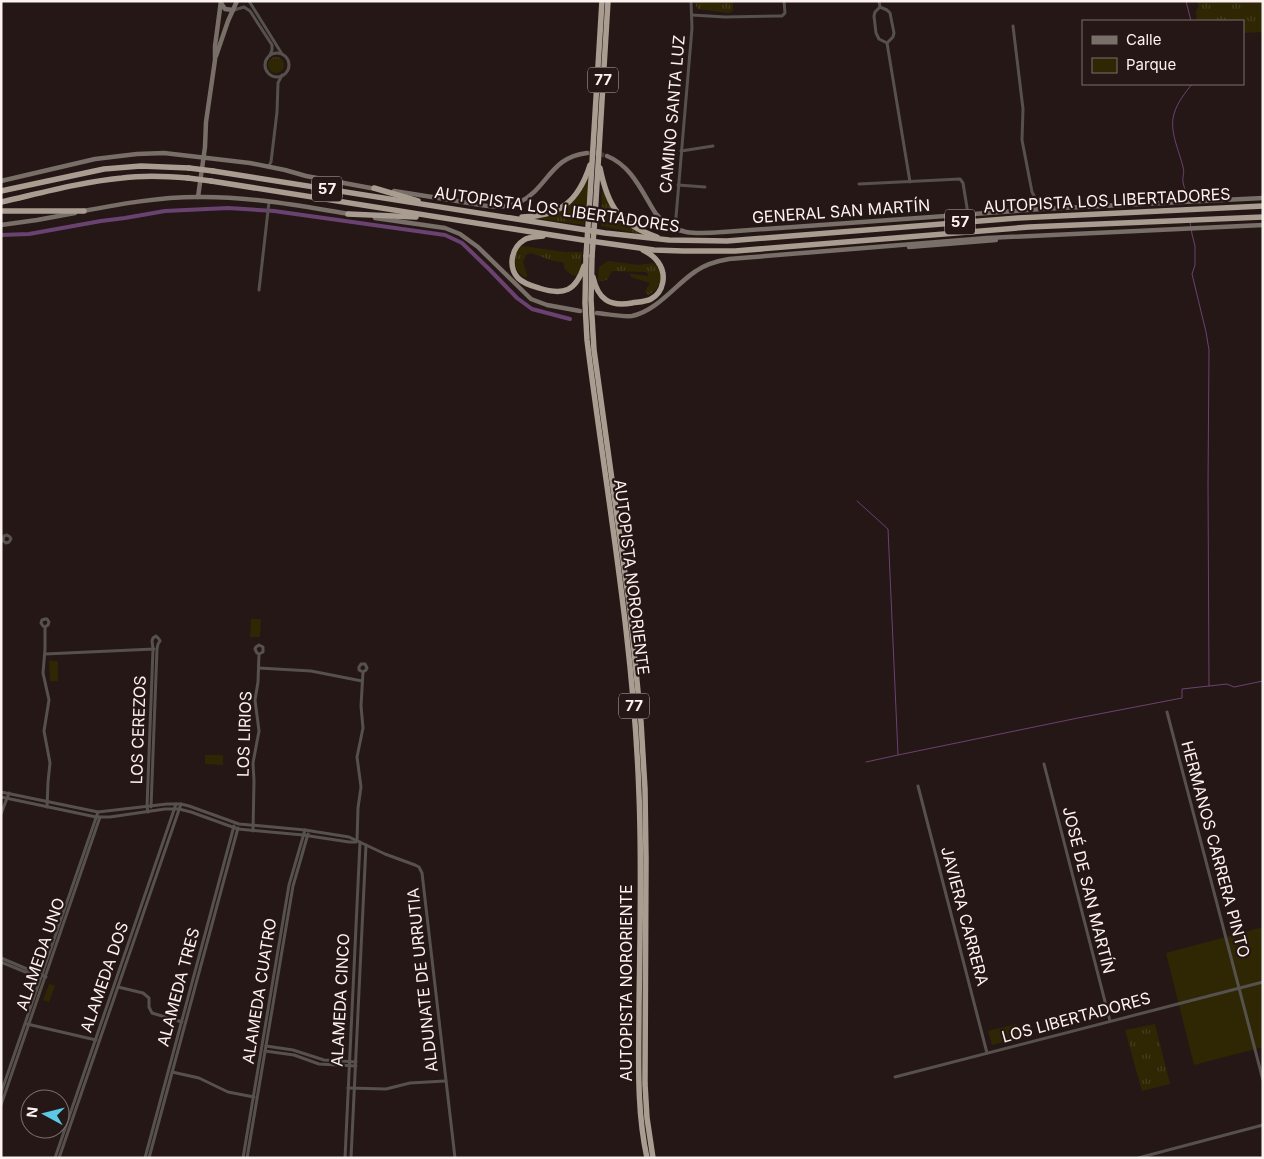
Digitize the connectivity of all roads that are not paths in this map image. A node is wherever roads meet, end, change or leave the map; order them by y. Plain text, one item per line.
1 (237, 1) edge
2 (249, 1) edge
3 (602, 1) edge
4 (608, 1) edge
5 (691, 1) edge
6 (784, 1) edge
7 (880, 1) edge
8 (221, 2) edge
9 (880, 7) junction
10 (233, 10) junction
11 (692, 15) junction
12 (1013, 26) dead end
13 (887, 43) junction
14 (282, 54) junction
15 (270, 55) junction
16 (215, 60) junction
17 (282, 75) junction
18 (272, 76) junction
19 (278, 86) junction
20 (713, 146) dead end
21 (593, 149) junction
22 (681, 151) junction
23 (587, 153) tunnel mouth
24 (606, 156) tunnel mouth
25 (203, 157) junction
26 (598, 160) junction
27 (271, 166) junction
28 (1, 181) edge
29 (910, 182) junction
30 (859, 184) dead end
31 (678, 185) junction
32 (705, 186) dead end
33 (374, 188) junction
34 (1, 191) edge
35 (198, 197) junction
36 (1263, 198) edge
37 (1, 202) edge
38 (269, 202) junction
39 (1263, 206) edge
40 (442, 208) junction
41 (1041, 209) junction
42 (84, 211) junction
43 (1, 212) edge
44 (348, 214) junction
45 (968, 214) junction
46 (1263, 217) edge
47 (438, 218) junction
48 (508, 218) junction
49 (1, 224) edge
50 (1263, 225) edge
51 (674, 229) junction
52 (550, 235) junction
53 (669, 240) junction
54 (636, 248) junction
55 (589, 256) junction
56 (592, 268) junction
57 (259, 290) dead end
58 (580, 311) dead end
59 (597, 313) dead end
60 (45, 627) dead end
61 (153, 643) junction
62 (158, 644) junction
63 (155, 649) junction
64 (45, 654) junction
65 (259, 654) dead end
66 (259, 668) junction
67 (362, 672) dead end
68 (362, 681) junction
69 (1167, 712) dead end
70 (1044, 764) dead end
71 (918, 786) dead end
72 (1, 792) edge
73 (9, 793) junction
74 (1, 797) edge
75 (7, 798) junction
76 (48, 802) junction
77 (179, 804) junction
78 (149, 806) junction
79 (47, 807) junction
80 (177, 809) junction
81 (100, 812) junction
82 (149, 812) junction
83 (1, 814) edge
84 (98, 817) junction
85 (236, 826) junction
86 (253, 826) junction
87 (307, 830) junction
88 (252, 831) junction
89 (305, 835) junction
90 (358, 842) junction
91 (366, 845) junction
92 (1, 958) edge
93 (1, 962) edge
94 (41, 977) junction
95 (45, 979) junction
96 (1263, 982) edge
97 (116, 986) junction
98 (1239, 988) junction
99 (1110, 1021) junction
100 (184, 1023) junction
101 (27, 1024) junction
102 (97, 1040) junction
103 (264, 1048) junction
104 (987, 1053) junction
105 (350, 1064) junction
106 (356, 1064) junction
107 (170, 1071) junction
108 (895, 1077) dead end
109 (1263, 1080) edge
110 (446, 1081) junction
111 (348, 1088) junction
112 (355, 1088) junction
113 (1, 1093) edge
114 (255, 1097) junction
115 (1, 1104) edge
116 (1263, 1125) edge
117 (55, 1158) edge
118 (59, 1158) edge
119 (145, 1158) edge
120 (149, 1158) edge
121 (245, 1158) edge
122 (345, 1158) edge
123 (352, 1158) edge
124 (454, 1158) edge
125 (647, 1158) edge
126 (653, 1158) edge
127 (1138, 1158) edge

1 - 10 street
2 - 14 street
3 - 21 highway, AUTOPISTA NORORIENTE / 77
4 - 26 highway, AUTOPISTA NORORIENTE / 77
5 - 11 street, CAMINO SANTA LUZ
6 - 11 street
7 - 9 street
8 - 10 street
8 - 16 street
9 - 13 street
9 - 13 street
10 - 15 street
10 - 16 street
11 - 22 street, CAMINO SANTA LUZ
12 - 41 street
13 - 29 street
14 - 15 street
14 - 17 street
15 - 18 street
16 - 25 street
17 - 18 street
17 - 19 street
18 - 19 street
19 - 27 street
20 - 22 street
21 - 48 highway
21 - 55 highway, AUTOPISTA NORORIENTE / 77, bridge
22 - 31 street, CAMINO SANTA LUZ
23 - 33 street
24 - 51 street, GENERAL SAN MARTÍN
25 - 27 street
25 - 28 street
25 - 35 street
26 - 53 highway
26 - 55 highway, AUTOPISTA NORORIENTE / 77, bridge
27 - 33 street
29 - 30 street
29 - 45 street
31 - 32 street
31 - 51 street, CAMINO SANTA LUZ
33 - 40 highway
34 - 40 highway, AUTOPISTA LOS LIBERTADORES / 57, bridge
35 - 38 street
35 - 42 street
36 - 41 street, GENERAL SAN MARTÍN
37 - 47 highway, AUTOPISTA LOS LIBERTADORES / 57, bridge
38 - 44 street
38 - 57 street
39 - 53 highway, AUTOPISTA LOS LIBERTADORES / 57
40 - 48 highway, AUTOPISTA LOS LIBERTADORES / 57
41 - 45 street, GENERAL SAN MARTÍN
42 - 43 highway
42 - 49 street
44 - 47 highway
44 - 58 street
45 - 51 street, GENERAL SAN MARTÍN
46 - 54 highway, AUTOPISTA LOS LIBERTADORES / 57
47 - 52 highway, AUTOPISTA LOS LIBERTADORES / 57
48 - 53 highway, AUTOPISTA LOS LIBERTADORES / 57
50 - 59 street
52 - 54 highway, AUTOPISTA LOS LIBERTADORES / 57
52 - 55 highway
54 - 56 highway
55 - 56 highway, AUTOPISTA NORORIENTE / 77
55 - 125 highway, AUTOPISTA NORORIENTE / 77
56 - 126 highway, AUTOPISTA NORORIENTE / 77
60 - 64 street
61 - 62 street
61 - 62 street
61 - 63 street, LOS CEREZOS
62 - 63 street, LOS CEREZOS
63 - 64 street
63 - 78 street, LOS CEREZOS
64 - 76 street
65 - 66 street, LOS LIRIOS
66 - 68 street, LOS LIRIOS
66 - 86 street, LOS LIRIOS
67 - 68 street
68 - 90 street
69 - 98 street, HERMANOS CARRERA PINTO
70 - 99 street, JOSÉ DE SAN MARTÍN
71 - 104 street, JAVIERA CARRERA
72 - 73 street, ALDUNATE DE URRUTIA
73 - 75 street
73 - 76 street, ALDUNATE DE URRUTIA
74 - 75 street, ALDUNATE DE URRUTIA
75 - 79 street, ALDUNATE DE URRUTIA
75 - 83 street
76 - 79 street
76 - 81 street, ALDUNATE DE URRUTIA
77 - 78 street, ALDUNATE DE URRUTIA
77 - 80 street, ALAMEDA DOS
77 - 85 street, ALDUNATE DE URRUTIA
78 - 81 street, ALDUNATE DE URRUTIA
78 - 82 street, LOS CEREZOS
79 - 84 street, ALDUNATE DE URRUTIA
80 - 82 street, ALDUNATE DE URRUTIA
80 - 85 street, ALDUNATE DE URRUTIA
80 - 97 street, ALAMEDA DOS
81 - 84 street, ALAMEDA UNO
82 - 84 street, ALDUNATE DE URRUTIA
84 - 94 street, ALAMEDA UNO
84 - 95 street, ALAMEDA UNO
85 - 86 street, ALDUNATE DE URRUTIA
85 - 88 street, ALDUNATE DE URRUTIA
85 - 100 street, ALAMEDA TRES
86 - 87 street, ALDUNATE DE URRUTIA
86 - 88 street, LOS LIRIOS
87 - 89 street, ALAMEDA CUATRO
87 - 90 street, ALDUNATE DE URRUTIA
88 - 89 street, ALDUNATE DE URRUTIA
89 - 90 street, ALDUNATE DE URRUTIA
89 - 103 street, ALAMEDA CUATRO
90 - 91 street, ALDUNATE DE URRUTIA
90 - 105 street, ALAMEDA CINCO
91 - 106 street, ALAMEDA CINCO
91 - 110 street, ALDUNATE DE URRUTIA
92 - 94 street
93 - 94 street
94 - 95 street
94 - 101 street, ALAMEDA UNO
95 - 101 street, ALAMEDA UNO
96 - 98 street, LOS LIBERTADORES
97 - 100 street
97 - 102 street, ALAMEDA DOS
98 - 99 street, LOS LIBERTADORES
98 - 109 street, HERMANOS CARRERA PINTO
99 - 104 street, LOS LIBERTADORES
100 - 107 street, ALAMEDA TRES
101 - 102 street
101 - 113 street, ALAMEDA UNO
101 - 115 street, ALAMEDA UNO
102 - 117 street, ALAMEDA DOS
102 - 118 street, ALAMEDA DOS
103 - 105 street
103 - 114 street, ALAMEDA CUATRO
104 - 108 street, LOS LIBERTADORES
105 - 106 street
105 - 111 street, ALAMEDA CINCO
106 - 112 street, ALAMEDA CINCO
107 - 114 street
107 - 119 street, ALAMEDA TRES
107 - 120 street, ALAMEDA TRES
110 - 112 street
110 - 124 street, ALDUNATE DE URRUTIA
111 - 112 street
111 - 122 street, ALAMEDA CINCO
112 - 123 street, ALAMEDA CINCO
114 - 121 street, ALAMEDA CUATRO
116 - 127 street

